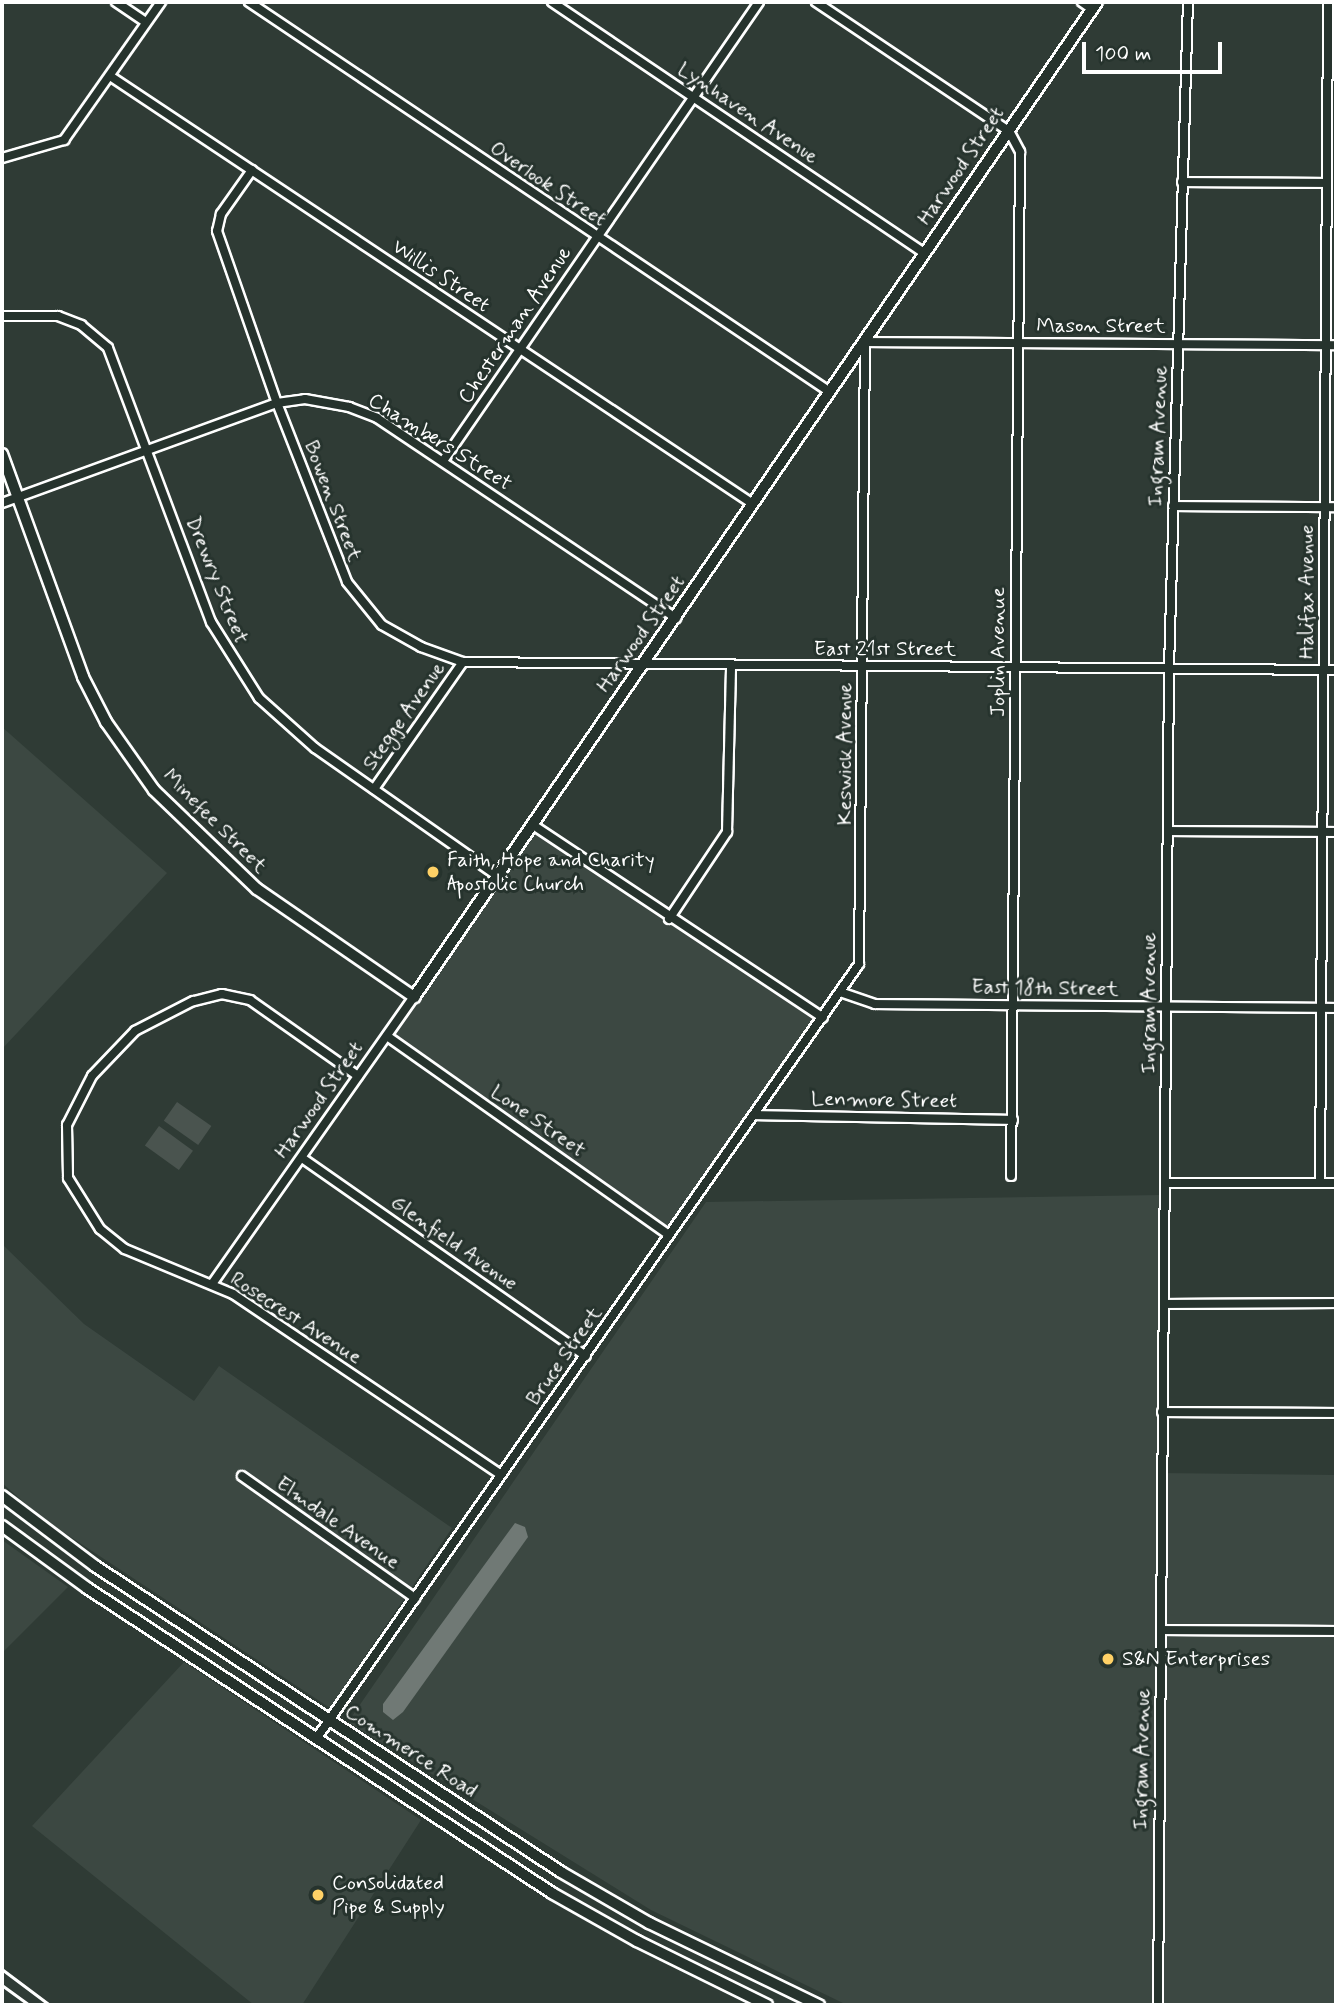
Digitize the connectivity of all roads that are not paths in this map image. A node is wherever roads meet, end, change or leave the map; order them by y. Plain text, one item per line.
1 (116, 2) edge
2 (160, 2) edge
3 (249, 2) edge
4 (552, 2) edge
5 (759, 2) edge
6 (817, 2) edge
7 (1082, 2) edge
8 (1188, 2) edge
9 (1328, 2) edge
10 (1094, 5) edge
11 (146, 22) junction
12 (110, 76) junction
13 (693, 97) junction
14 (1009, 131) junction
15 (2, 158) edge
16 (252, 170) junction
17 (1182, 181) junction
18 (1327, 183) junction
19 (596, 238) junction
20 (925, 254) junction
21 (2, 316) edge
22 (865, 342) junction
23 (1019, 343) junction
24 (1178, 344) junction
25 (1326, 345) junction
26 (1336, 345) edge
27 (519, 350) junction
28 (830, 392) junction
29 (277, 403) junction
30 (149, 452) junction
31 (2, 454) edge
32 (443, 461) junction
33 (18, 497) junction
34 (2, 503) edge
35 (753, 504) junction
36 (1173, 506) junction
37 (1325, 507) junction
38 (1336, 507) edge
39 (676, 618) junction
40 (463, 662) junction
41 (644, 664) junction
42 (731, 665) junction
43 (863, 666) junction
44 (1016, 667) junction
45 (1169, 668) junction
46 (1324, 670) junction
47 (1336, 670) edge
48 (374, 789) junction
49 (533, 825) junction
50 (1168, 831) junction
51 (1322, 832) junction
52 (1336, 832) edge
53 (498, 876) junction
54 (669, 919) junction
55 (841, 992) junction
56 (414, 997) junction
57 (1014, 1006) junction
58 (1167, 1006) junction
59 (1320, 1008) junction
60 (1336, 1008) edge
61 (823, 1018) junction
62 (387, 1036) junction
63 (358, 1076) junction
64 (754, 1115) junction
65 (1013, 1120) junction
66 (302, 1158) junction
67 (1012, 1175) dead end
68 (1166, 1183) junction
69 (1320, 1183) junction
70 (1336, 1183) edge
71 (669, 1235) junction
72 (212, 1284) junction
73 (1336, 1303) edge
74 (1165, 1304) junction
75 (586, 1356) junction
76 (1162, 1412) junction
77 (1336, 1413) edge
78 (501, 1475) junction
79 (242, 1476) dead end
80 (2, 1496) edge
81 (2, 1526) edge
82 (415, 1598) junction
83 (1161, 1630) junction
84 (1336, 1631) edge
85 (329, 1721) junction
86 (316, 1739) junction
87 (767, 2005) edge
88 (819, 2005) edge
89 (1158, 2005) edge

1 - 11 street
2 - 11 street
3 - 19 street, Overlook Street
4 - 13 street, Lynhaven Avenue
5 - 13 street, Chesterman Avenue
6 - 14 street
7 - 10 street
8 - 17 street, Ingram Avenue
9 - 18 street, Halifax Avenue
10 - 14 street, Harwood Street
11 - 12 street
12 - 15 street
12 - 16 street, Willis Street
13 - 19 street, Chesterman Avenue
13 - 20 street, Lynhaven Avenue
14 - 20 street, Harwood Street
14 - 23 street, Joplin Avenue
16 - 27 street, Willis Street
16 - 29 street, Bowen Street
17 - 18 street
17 - 24 street, Ingram Avenue
18 - 25 street, Halifax Avenue
19 - 27 street, Chesterman Avenue
19 - 28 street, Overlook Street
20 - 22 street, Harwood Street
21 - 30 street, Drewry Street
22 - 23 street, Mason Street
22 - 28 street, Harwood Street
22 - 43 street, Keswick Avenue
23 - 24 street, Mason Street
23 - 44 street, Joplin Avenue
24 - 25 street, Mason Street
24 - 36 street, Ingram Avenue
25 - 26 street, Mason Street
25 - 37 street, Halifax Avenue
27 - 32 street, Chesterman Avenue
27 - 35 street, Willis Street
28 - 35 street, Harwood Street
29 - 30 street, Chambers Street
29 - 32 street, Chambers Street
29 - 40 street, Bowen Street
30 - 33 street, Chambers Street
30 - 48 street, Drewry Street
31 - 33 street, Minefee Street
32 - 39 street, Chambers Street
33 - 34 street, Chambers Street
33 - 56 street, Minefee Street
35 - 39 street, Harwood Street
36 - 37 street
36 - 45 street, Ingram Avenue
37 - 38 street
37 - 46 street, Halifax Avenue
39 - 41 street, Harwood Street
40 - 41 street, Bowen Street
40 - 48 street, Stegge Avenue
41 - 42 street, East 21st Street
41 - 49 street, Harwood Street
42 - 43 street, East 21st Street
42 - 54 street
43 - 44 street, East 21st Street
43 - 55 street, Keswick Avenue
44 - 45 street, East 21st Street
44 - 57 street, Joplin Avenue
45 - 46 street, East 21st Street
45 - 50 street, Ingram Avenue
46 - 47 street, East 21st Street
46 - 51 street, Halifax Avenue
48 - 53 street, Drewry Street
49 - 53 street, Harwood Street
49 - 54 street
50 - 51 street
50 - 58 street, Ingram Avenue
51 - 52 street
51 - 59 street, Halifax Avenue
53 - 56 street, Harwood Street
54 - 61 street
55 - 57 street, East 18th Street
55 - 61 street, Bruce Street
56 - 62 street, Harwood Street
57 - 58 street, East 18th Street
57 - 65 street, Joplin Avenue
58 - 59 street, East 18th Street
58 - 68 street, Ingram Avenue
59 - 60 street, East 18th Street
59 - 69 street, Halifax Avenue
61 - 64 street, Bruce Street
62 - 63 street, Harwood Street
62 - 71 street, Lone Street
63 - 66 street, Harwood Street
63 - 72 street, Rosecrest Avenue
64 - 65 street, Lenmore Street
64 - 71 street, Bruce Street
65 - 67 street, Joplin Avenue
66 - 72 street, Harwood Street
66 - 75 street, Glenfield Avenue
68 - 69 street
68 - 74 street, Ingram Avenue
69 - 70 street
71 - 75 street, Bruce Street
72 - 78 street, Rosecrest Avenue
73 - 74 street
74 - 76 street, Ingram Avenue
75 - 78 street, Bruce Street
76 - 77 street
76 - 83 street, Ingram Avenue
78 - 82 street, Bruce Street
79 - 82 street, Elmdale Avenue
80 - 85 street, Commerce Road
81 - 86 street, Commerce Road
82 - 85 street, Bruce Street
83 - 84 street
83 - 89 street, Ingram Avenue
85 - 86 street, Bruce Street
85 - 88 street, Commerce Road
86 - 87 street, Commerce Road

